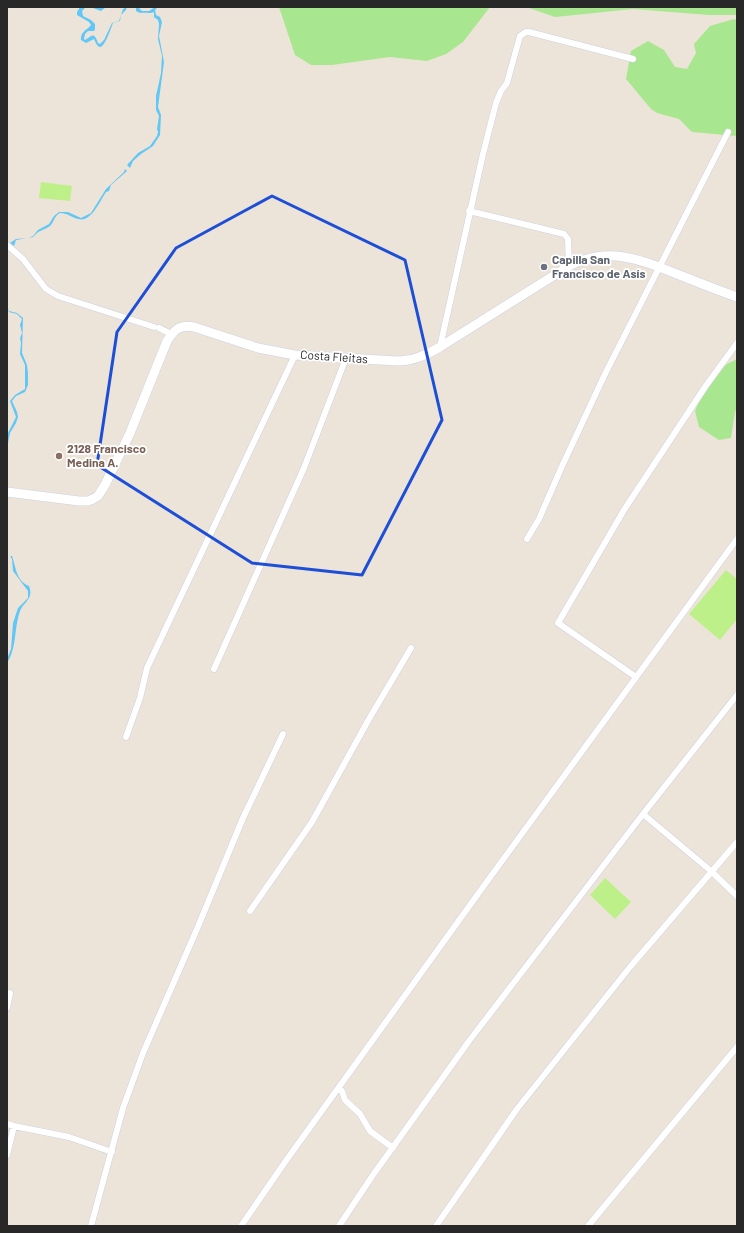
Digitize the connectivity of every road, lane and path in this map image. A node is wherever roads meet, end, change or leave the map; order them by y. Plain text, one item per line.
1 (633, 59) dead end
2 (728, 132) dead end
3 (469, 211) junction
4 (9, 247) edge
5 (569, 266) junction
6 (660, 267) junction
7 (737, 297) edge
8 (171, 334) junction
9 (737, 343) edge
10 (440, 347) junction
11 (295, 355) junction
12 (346, 358) junction
13 (7, 492) edge
14 (527, 539) dead end
15 (737, 539) edge
16 (410, 648) dead end
17 (214, 669) dead end
18 (636, 677) junction
19 (737, 695) edge
20 (283, 734) dead end
21 (126, 737) dead end
22 (643, 814) junction
23 (737, 842) edge
24 (711, 870) junction
25 (737, 896) edge
26 (250, 911) dead end
27 (10, 993) dead end
28 (7, 1008) edge
29 (737, 1047) edge
30 (339, 1088) junction
31 (7, 1124) edge
32 (14, 1126) junction
33 (393, 1148) junction
34 (112, 1152) junction
35 (7, 1155) edge
36 (91, 1226) edge
37 (241, 1226) edge
38 (339, 1226) edge
39 (436, 1226) edge
40 (588, 1226) edge

1 - 3 street
2 - 6 street
3 - 5 street
3 - 10 street
4 - 8 street
5 - 6 main road, Costa Fleitas
5 - 10 main road, Costa Fleitas
6 - 7 main road, Costa Fleitas
6 - 14 street
8 - 11 main road, Costa Fleitas
8 - 13 main road
9 - 18 street
10 - 12 main road, Costa Fleitas
11 - 12 main road, Costa Fleitas
11 - 21 street
12 - 17 street
15 - 18 street
16 - 26 street
18 - 30 street
19 - 22 street
20 - 34 street
22 - 24 street
22 - 33 street
23 - 24 street
24 - 25 street
24 - 39 street
27 - 28 street
29 - 40 street
30 - 33 street
30 - 37 street
31 - 32 street
32 - 34 street
32 - 35 street
33 - 38 street
34 - 36 street

